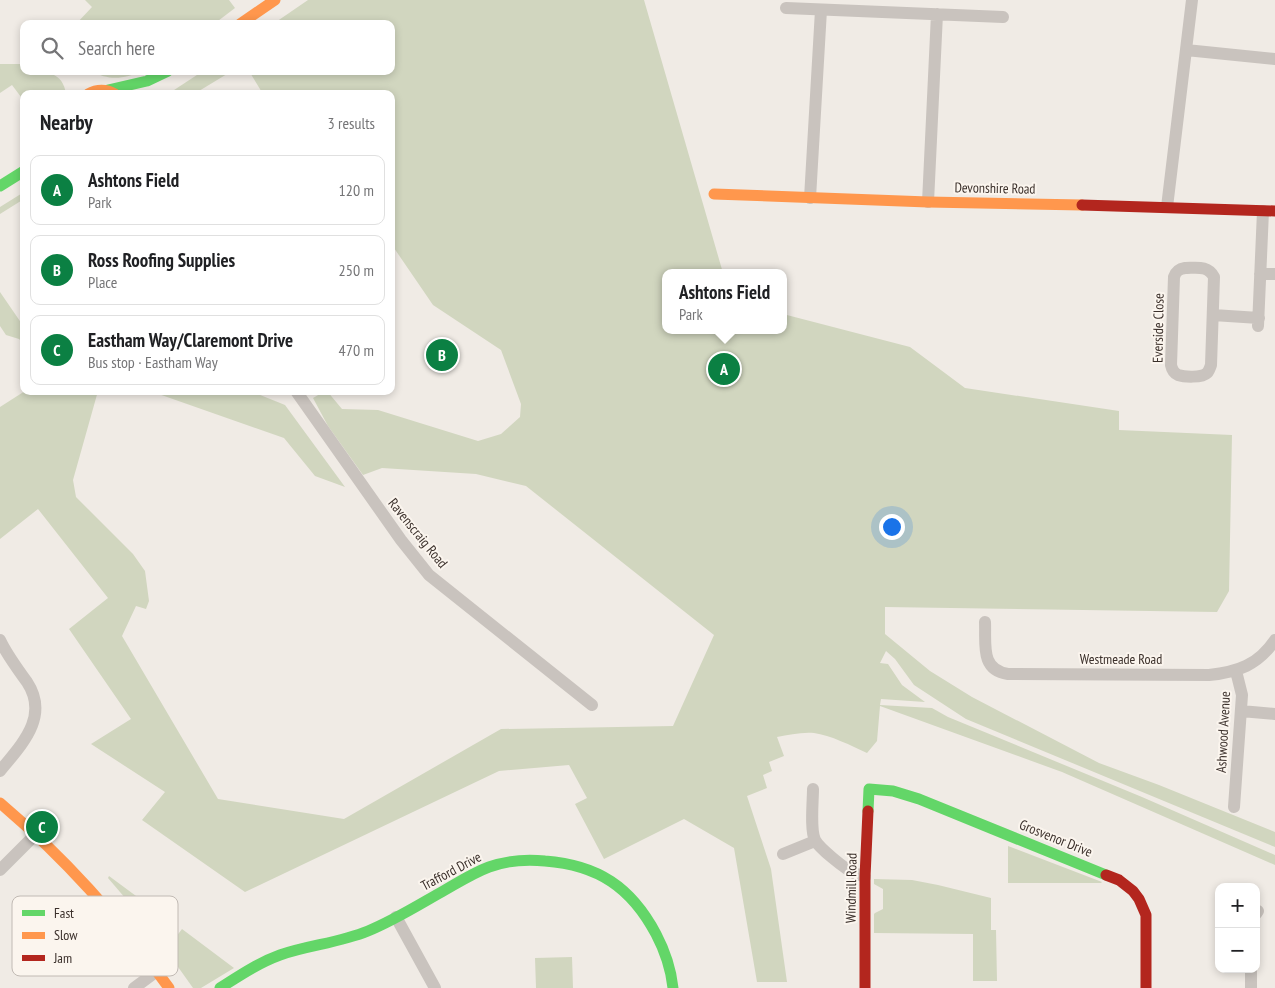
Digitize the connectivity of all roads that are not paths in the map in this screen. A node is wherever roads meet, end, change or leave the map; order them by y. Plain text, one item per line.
1 (275, 0) edge
2 (1192, 0) edge
3 (786, 8) dead end
4 (822, 10) junction
5 (937, 14) junction
6 (1003, 17) dead end
7 (246, 20) edge
8 (1186, 50) junction
9 (1275, 59) edge
10 (160, 75) edge
11 (162, 75) edge
12 (116, 90) edge
13 (144, 90) edge
14 (20, 174) edge
15 (0, 186) edge
16 (714, 194) dead end
17 (810, 198) junction
18 (928, 202) junction
19 (1167, 207) junction
20 (1269, 211) edge
21 (1260, 274) junction
22 (1275, 274) edge
23 (1213, 315) junction
24 (299, 395) edge
25 (982, 630) dead end
26 (0, 640) edge
27 (1275, 640) edge
28 (1236, 670) junction
29 (592, 705) dead end
30 (1241, 711) junction
31 (1275, 714) edge
32 (0, 771) edge
33 (814, 787) dead end
34 (869, 789) joint
35 (1230, 800) dead end
36 (0, 803) edge
37 (36, 834) junction
38 (815, 841) junction
39 (783, 854) dead end
40 (0, 870) edge
41 (865, 876) junction
42 (98, 896) edge
43 (396, 918) junction
44 (1251, 973) edge
45 (150, 976) edge
46 (161, 976) edge
47 (134, 988) edge
48 (169, 988) edge
49 (220, 988) edge
50 (435, 988) edge
51 (673, 988) edge
52 (865, 988) edge
53 (1146, 988) edge
54 (1251, 988) edge

1 - 7 street
2 - 8 street
3 - 4 street
4 - 5 street
4 - 17 street
5 - 6 street
5 - 18 street
8 - 9 street
8 - 19 street
10 - 12 street
11 - 13 street
14 - 15 street
16 - 17 street, Devonshire Road
17 - 18 street, Devonshire Road
18 - 19 street, Devonshire Road
19 - 20 street, Devonshire Road
20 - 21 street
21 - 22 street
21 - 23 street
23 - 23 street, Everside Close
24 - 29 street, Ravenscraig Road
25 - 28 street, Westmeade Road
26 - 32 street
27 - 28 street, Westmeade Road
28 - 30 street, Ashwood Avenue
30 - 31 street
30 - 35 street, Ashwood Avenue
33 - 38 street
34 - 41 street, Windmill Road
34 - 53 street, Grosvenor Drive
36 - 37 street
37 - 40 street
37 - 42 street
38 - 39 street
38 - 41 street
41 - 52 street, Windmill Road
43 - 49 street, Trafford Drive
43 - 50 street
43 - 51 street, Trafford Drive
44 - 54 street
45 - 47 street
46 - 48 street

